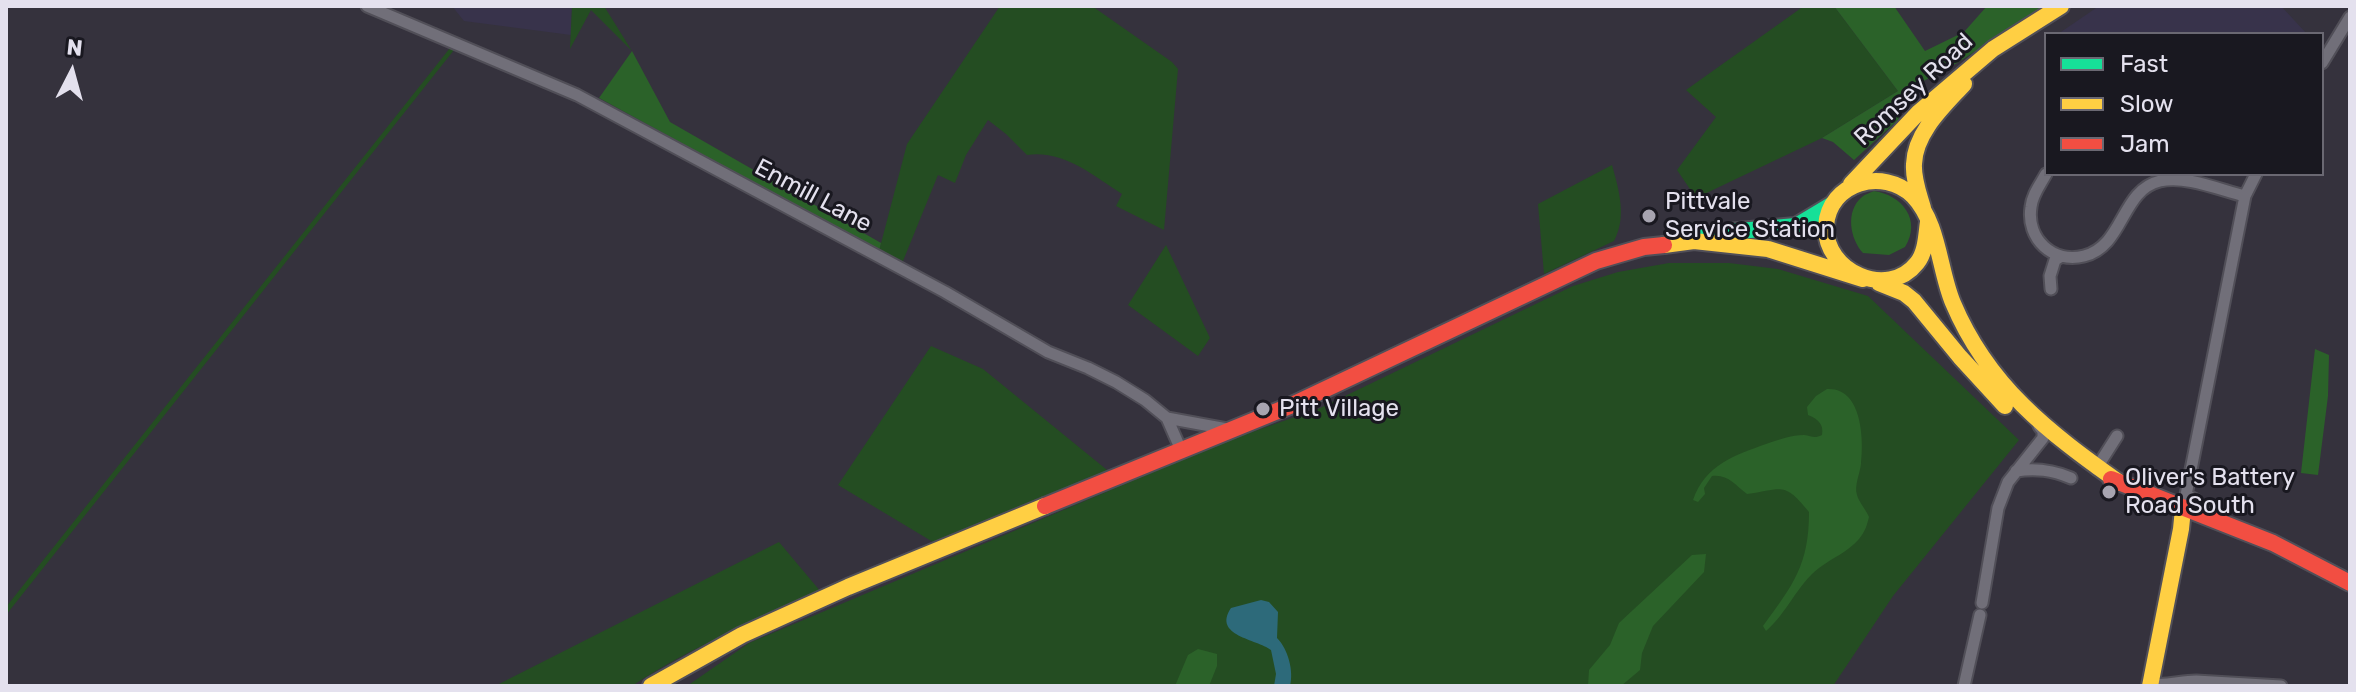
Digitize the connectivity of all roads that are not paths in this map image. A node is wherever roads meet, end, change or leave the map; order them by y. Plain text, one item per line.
1 (367, 6) edge
2 (2061, 6) edge
3 (2350, 17) edge
4 (2015, 37) junction
5 (2324, 60) edge
6 (2045, 176) edge
7 (2255, 176) edge
8 (1851, 184) junction
9 (2245, 196) junction
10 (1831, 205) junction
11 (1926, 216) junction
12 (1694, 241) junction
13 (2060, 257) junction
14 (1870, 280) junction
15 (2051, 289) dead end
16 (2025, 411) junction
17 (1167, 418) junction
18 (1232, 430) junction
19 (2117, 436) dead end
20 (2043, 438) junction
21 (1181, 450) junction
22 (2096, 469) junction
23 (2016, 471) junction
24 (2071, 478) dead end
25 (2189, 505) junction
26 (2350, 583) edge
27 (2151, 685) edge
28 (651, 686) edge
29 (1964, 686) edge
30 (2277, 686) edge

1 - 17 street, Enmill Lane
2 - 4 main road, Romsey Road
3 - 5 street
4 - 8 main road, Romsey Road
4 - 11 main road, Romsey Road
6 - 13 street
7 - 9 street
8 - 10 main road
8 - 11 main road
9 - 13 street
9 - 25 street
10 - 12 main road
10 - 14 main road
11 - 14 main road
11 - 16 main road, Romsey Road
12 - 14 main road
12 - 18 main road
13 - 15 street
14 - 20 main road
16 - 20 street
16 - 22 main road, Romsey Road
17 - 18 street, Enmill Lane
17 - 21 street
18 - 21 main road
19 - 22 street
20 - 22 main road
20 - 23 street
21 - 28 main road
22 - 25 main road
23 - 24 street
23 - 29 street
25 - 26 main road
25 - 27 main road
27 - 30 street

